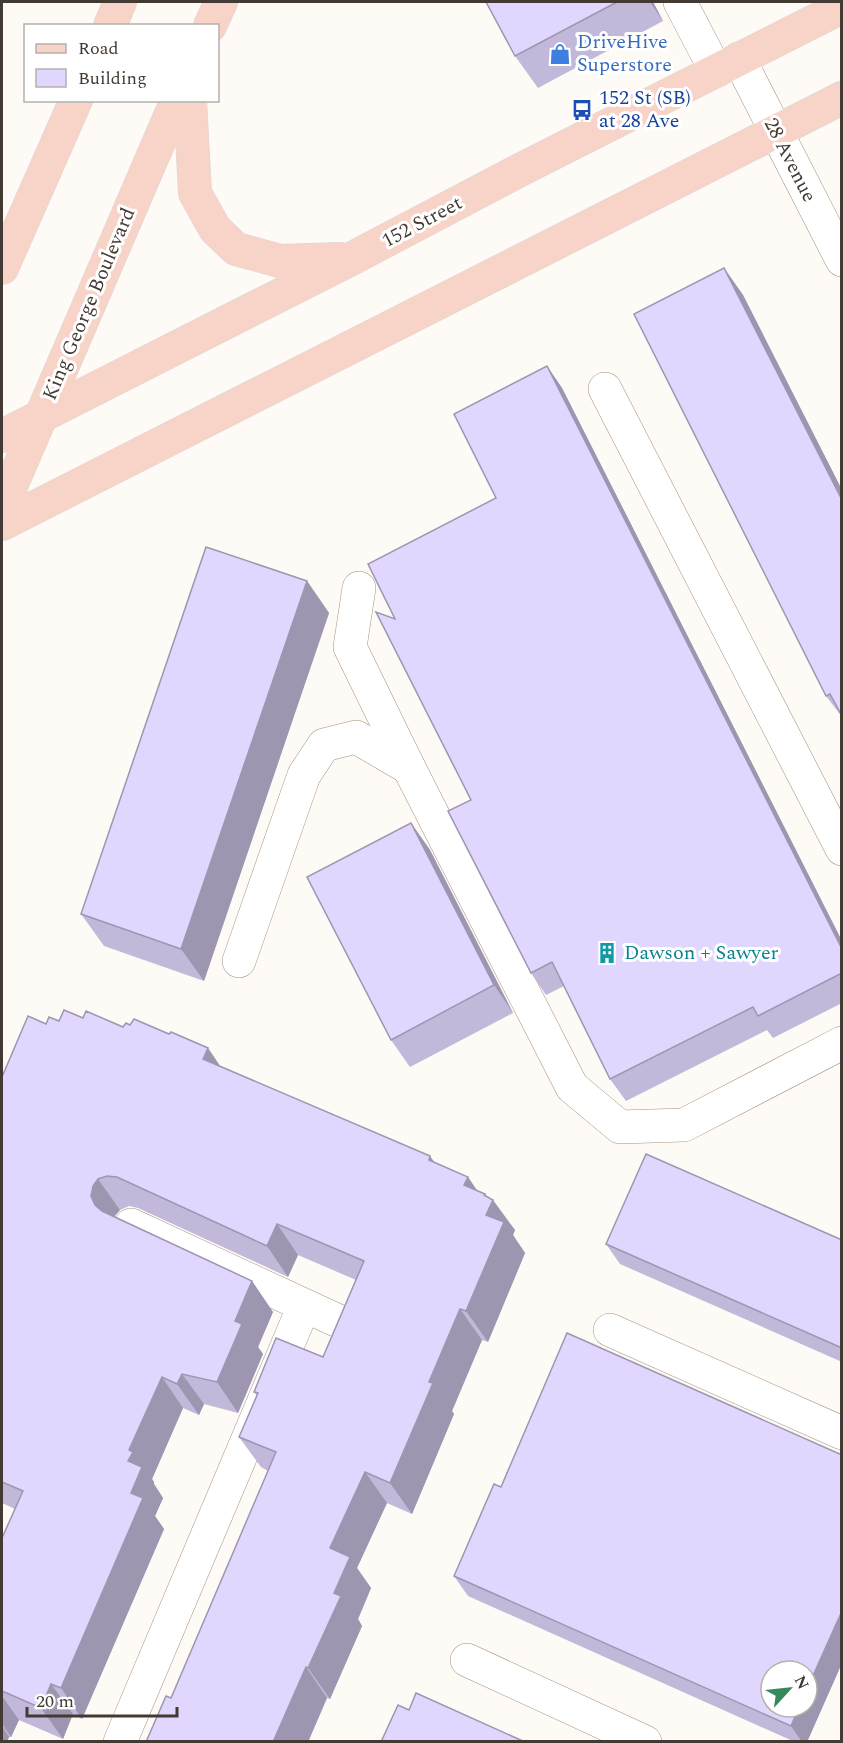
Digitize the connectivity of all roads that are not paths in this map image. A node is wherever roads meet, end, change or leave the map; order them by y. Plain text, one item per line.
1 (120, 2) edge
2 (221, 2) edge
3 (680, 2) edge
4 (842, 7) edge
5 (111, 24) edge
6 (211, 24) edge
7 (728, 65) junction
8 (842, 98) edge
9 (75, 102) edge
10 (176, 102) edge
11 (190, 102) edge
12 (775, 131) junction
13 (351, 259) junction
14 (842, 260) edge
15 (2, 268) edge
16 (605, 389) dead end
17 (41, 416) junction
18 (2, 436) edge
19 (2, 507) edge
20 (2, 524) edge
21 (358, 588) dead end
22 (409, 768) junction
23 (842, 849) edge
24 (239, 961) dead end
25 (842, 1043) edge
26 (131, 1225) edge
27 (304, 1305) junction
28 (349, 1326) edge
29 (610, 1330) dead end
30 (842, 1433) edge
31 (467, 1660) dead end
32 (120, 1742) edge
33 (645, 1742) edge

1 - 5 main road
2 - 6 main road
3 - 7 street, 28 Avenue
4 - 7 main road, 152 Street
7 - 12 street, 28 Avenue
7 - 13 main road, 152 Street
8 - 12 main road
9 - 15 main road
10 - 17 main road, King George Boulevard
11 - 13 main road
12 - 14 street, 28 Avenue
12 - 20 main road
13 - 17 main road, 152 Street
16 - 23 street
17 - 18 main road, 152 Street
17 - 19 main road, King George Boulevard
21 - 22 street
22 - 24 street
22 - 25 street
26 - 27 street
27 - 28 street
27 - 32 street
29 - 30 street
31 - 33 street

